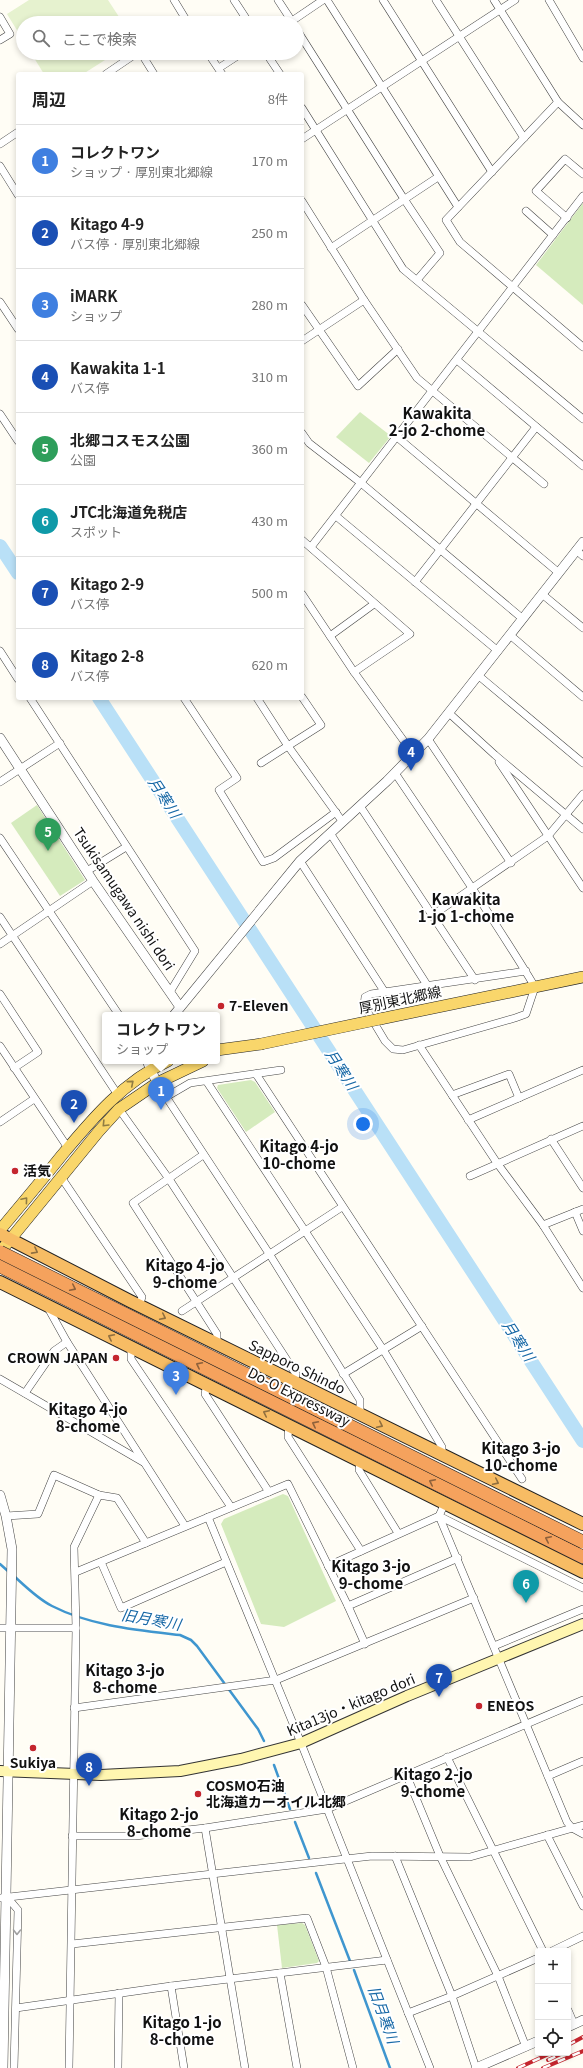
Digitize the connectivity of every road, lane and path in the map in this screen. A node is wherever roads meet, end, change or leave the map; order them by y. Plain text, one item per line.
1 (174, 0) edge
2 (234, 0) edge
3 (278, 0) edge
4 (323, 0) edge
5 (327, 0) edge
6 (383, 0) edge
7 (436, 0) edge
8 (494, 0) edge
9 (515, 0) edge
10 (549, 0) edge
11 (500, 9) junction
12 (182, 16) edge
13 (244, 16) edge
14 (287, 16) edge
15 (300, 16) edge
16 (0, 17) edge
17 (459, 36) junction
18 (0, 40) edge
19 (304, 41) edge
20 (583, 58) edge
21 (127, 60) edge
22 (145, 60) edge
23 (213, 60) edge
24 (234, 60) edge
25 (271, 60) edge
26 (422, 60) junction
27 (221, 71) edge
28 (109, 72) edge
29 (153, 72) edge
30 (279, 72) edge
31 (383, 86) junction
32 (558, 102) junction
33 (348, 109) junction
34 (304, 111) edge
35 (583, 125) edge
36 (316, 130) junction
37 (16, 133) edge
38 (304, 138) edge
39 (524, 138) junction
40 (0, 144) edge
41 (0, 166) edge
42 (492, 172) junction
43 (583, 174) edge
44 (438, 176) junction
45 (16, 192) edge
46 (583, 196) edge
47 (404, 199) junction
48 (304, 204) edge
49 (458, 207) junction
50 (526, 211) dead end
51 (567, 218) junction
52 (372, 220) junction
53 (553, 235) junction
54 (331, 248) junction
55 (416, 280) junction
56 (514, 287) junction
57 (364, 300) junction
58 (1, 305) edge
59 (304, 308) edge
60 (16, 326) edge
61 (319, 330) junction
62 (479, 331) junction
63 (304, 340) edge
64 (583, 347) edge
65 (398, 349) junction
66 (457, 360) junction
67 (432, 391) junction
68 (0, 414) edge
69 (583, 419) edge
70 (536, 427) junction
71 (304, 436) edge
72 (397, 437) junction
73 (16, 439) edge
74 (512, 457) junction
75 (583, 466) edge
76 (361, 483) junction
77 (544, 484) dead end
78 (477, 504) junction
79 (336, 516) junction
80 (304, 542) edge
81 (583, 542) edge
82 (311, 547) junction
83 (440, 549) junction
84 (580, 553) edge
85 (559, 573) junction
86 (415, 582) junction
87 (542, 594) junction
88 (304, 597) edge
89 (374, 604) junction
90 (523, 618) junction
91 (583, 628) edge
92 (510, 635) junction
93 (330, 636) junction
94 (498, 651) junction
95 (0, 652) edge
96 (354, 672) junction
97 (16, 676) edge
98 (478, 676) junction
99 (583, 697) edge
100 (31, 700) edge
101 (185, 700) edge
102 (258, 700) edge
103 (304, 700) edge
104 (450, 714) junction
105 (0, 738) edge
106 (428, 739) junction
107 (60, 743) junction
108 (288, 746) junction
109 (414, 755) junction
110 (495, 755) junction
111 (261, 763) dead end
112 (583, 763) edge
113 (20, 769) junction
114 (395, 773) junction
115 (0, 782) edge
116 (583, 794) edge
117 (360, 806) junction
118 (336, 812) junction
119 (567, 815) junction
120 (342, 821) junction
121 (583, 829) edge
122 (330, 833) junction
123 (548, 836) junction
124 (0, 838) edge
125 (126, 847) junction
126 (300, 861) junction
127 (511, 862) junction
128 (87, 871) junction
129 (93, 881) junction
130 (473, 888) junction
131 (583, 888) edge
132 (48, 910) junction
133 (432, 915) junction
134 (0, 917) edge
135 (12, 935) junction
136 (0, 944) edge
137 (526, 971) junction
138 (583, 977) edge
139 (475, 980) junction
140 (428, 985) junction
141 (535, 987) junction
142 (384, 990) junction
143 (170, 992) junction
144 (0, 994) edge
145 (180, 1007) junction
146 (116, 1012) edge
147 (176, 1012) edge
148 (419, 1045) junction
149 (0, 1046) edge
150 (220, 1051) edge
151 (197, 1064) edge
152 (149, 1065) edge
153 (14, 1068) junction
154 (281, 1070) dead end
155 (583, 1070) edge
156 (256, 1074) junction
157 (207, 1082) junction
158 (157, 1083) junction
159 (118, 1095) junction
160 (452, 1095) junction
161 (166, 1097) junction
162 (519, 1098) junction
163 (34, 1099) junction
164 (119, 1109) junction
165 (468, 1120) junction
166 (0, 1122) edge
167 (583, 1126) edge
168 (551, 1140) junction
169 (68, 1148) junction
170 (203, 1155) junction
171 (497, 1163) junction
172 (470, 1176) dead end
173 (61, 1177) junction
174 (168, 1179) junction
175 (583, 1188) edge
176 (342, 1207) junction
177 (583, 1209) edge
178 (575, 1212) junction
179 (543, 1225) junction
180 (0, 1230) edge
181 (583, 1231) edge
182 (305, 1232) junction
183 (5, 1236) edge
184 (0, 1252) edge
185 (270, 1255) junction
186 (0, 1266) edge
187 (234, 1278) junction
188 (0, 1282) edge
189 (583, 1288) edge
190 (196, 1302) junction
191 (45, 1304) junction
192 (139, 1306) junction
193 (182, 1311) dead end
194 (422, 1326) junction
195 (67, 1342) junction
196 (217, 1344) junction
197 (131, 1347) junction
198 (384, 1351) junction
199 (343, 1374) junction
200 (0, 1378) edge
201 (294, 1383) junction
202 (207, 1384) junction
203 (25, 1393) junction
204 (360, 1415) junction
205 (289, 1426) junction
206 (442, 1456) junction
207 (360, 1460) junction
208 (145, 1463) junction
209 (522, 1479) dead end
210 (269, 1492) junction
211 (0, 1495) edge
212 (99, 1495) junction
213 (445, 1503) junction
214 (231, 1508) junction
215 (6, 1516) junction
216 (208, 1516) junction
217 (439, 1516) junction
218 (583, 1524) edge
219 (185, 1526) junction
220 (398, 1533) junction
221 (583, 1542) edge
222 (146, 1543) junction
223 (361, 1551) junction
224 (583, 1557) edge
225 (458, 1558) junction
226 (101, 1562) junction
227 (226, 1562) junction
228 (328, 1566) junction
229 (580, 1570) edge
230 (76, 1572) junction
231 (583, 1588) edge
232 (474, 1598) junction
233 (348, 1606) junction
234 (583, 1609) edge
235 (583, 1624) edge
236 (0, 1628) edge
237 (11, 1628) junction
238 (76, 1628) junction
239 (365, 1644) junction
240 (494, 1646) junction
241 (499, 1660) junction
242 (276, 1680) junction
243 (583, 1700) edge
244 (74, 1708) junction
245 (527, 1724) junction
246 (301, 1743) junction
247 (447, 1757) junction
248 (583, 1761) edge
249 (4, 1771) edge
250 (406, 1774) junction
251 (74, 1775) junction
252 (548, 1776) junction
253 (327, 1808) junction
254 (583, 1825) edge
255 (205, 1828) junction
256 (572, 1828) junction
257 (583, 1834) edge
258 (547, 1835) junction
259 (72, 1836) junction
260 (494, 1850) junction
261 (395, 1856) junction
262 (440, 1856) junction
263 (347, 1859) junction
264 (213, 1874) junction
265 (72, 1890) junction
266 (3, 1898) edge
267 (0, 1905) edge
268 (583, 1906) edge
269 (221, 1927) junction
270 (583, 1936) edge
271 (72, 1944) junction
272 (542, 1948) edge
273 (558, 1948) edge
274 (535, 1959) edge
275 (387, 1960) junction
276 (326, 1967) junction
277 (280, 1973) junction
278 (498, 1976) junction
279 (230, 1979) junction
280 (171, 1986) junction
281 (119, 1993) junction
282 (452, 1996) junction
283 (70, 2001) junction
284 (16, 2008) junction
285 (408, 2013) junction
286 (583, 2020) edge
287 (571, 2026) edge
288 (535, 2042) edge
289 (526, 2047) junction
290 (3, 2068) edge
291 (14, 2068) edge
292 (69, 2068) edge
293 (118, 2068) edge
294 (184, 2068) edge
295 (245, 2068) edge
296 (297, 2068) edge
297 (353, 2068) edge
298 (430, 2068) edge
299 (476, 2068) edge

1 - 12 street
2 - 13 street
3 - 14 street
4 - 15 street
5 - 31 street
6 - 26 street
7 - 17 street
8 - 11 street
9 - 11 street
10 - 20 street
11 - 17 street
11 - 32 street
16 - 18 street
17 - 26 street
17 - 39 street
19 - 33 street
21 - 28 street
22 - 29 street
23 - 27 street
24 - 27 street
25 - 30 street
26 - 31 street
26 - 42 street
31 - 33 street
31 - 44 street
32 - 35 street
32 - 39 street
33 - 36 street
33 - 47 street
34 - 36 street
36 - 38 street
36 - 52 street
37 - 40 street
39 - 42 street
41 - 45 street
42 - 49 street
43 - 51 street
44 - 47 street
44 - 49 street
46 - 51 street
47 - 52 street
47 - 55 street
48 - 54 street
49 - 56 street
50 - 53 street
51 - 53 street
52 - 54 street
52 - 55 street
53 - 56 street
54 - 57 street
55 - 62 street
56 - 62 street
56 - 64 street
57 - 61 street
57 - 65 street
58 - 60 street
59 - 61 street
61 - 63 street
61 - 65 street
62 - 66 street
62 - 69 street
65 - 67 street
66 - 67 street
66 - 70 street
67 - 72 street
67 - 74 street
68 - 73 street
70 - 74 street
70 - 75 street
71 - 76 street
72 - 76 street
72 - 78 street
74 - 77 street
74 - 78 street
76 - 79 street
76 - 83 street
78 - 83 street
78 - 85 street
79 - 82 street
79 - 86 street
80 - 82 street
81 - 84 street
82 - 89 street
83 - 86 street
83 - 90 street
84 - 85 street
85 - 87 street
86 - 94 street
87 - 90 street
87 - 91 street
88 - 93 street
89 - 93 street
89 - 96 street
90 - 92 street
92 - 94 street
92 - 99 street
93 - 96 street
94 - 98 street
95 - 97 street
96 - 109 street
98 - 104 street
98 - 112 street
100 - 107 street
101 - 118 street
102 - 108 street
103 - 108 street
104 - 106 street
104 - 110 street
105 - 113 street, Tsukisamugawa nishi dori
106 - 109 street
106 - 127 street
107 - 113 street
107 - 125 street
108 - 111 street
108 - 118 street
109 - 114 street
110 - 119 street
110 - 123 street
113 - 115 street
113 - 128 street, Tsukisamugawa nishi dori
114 - 117 street
114 - 130 street
116 - 119 street
117 - 120 street
117 - 133 street
118 - 120 street
119 - 121 street
119 - 123 street
120 - 122 street
122 - 126 street
122 - 140 street
123 - 127 street
123 - 131 street
124 - 132 street
125 - 128 street
125 - 143 street
126 - 142 street
126 - 145 street
127 - 130 street
128 - 129 street, Tsukisamugawa nishi dori
129 - 132 street
129 - 143 street, Tsukisamugawa nishi dori
130 - 133 street
130 - 137 street
132 - 135 street
132 - 146 street
133 - 139 street
134 - 135 street
135 - 136 street
135 - 159 street
137 - 139 street
137 - 141 street
138 - 141 main road, 厚別東北郷線
139 - 140 street
140 - 142 street
141 - 148 street
141 - 150 main road, 厚別東北郷線, bridge
142 - 148 street
143 - 145 street, Tsukisamugawa nishi dori
144 - 153 street
145 - 147 street
148 - 160 street
149 - 153 street
151 - 158 main road
152 - 158 street
159 -> 152 main road
153 - 163 street
154 - 156 street
155 - 162 street
156 - 157 street
156 - 176 street
157 - 161 street
157 - 182 street
158 - 161 street
158 - 164 main road
159 - 169 main road
160 - 162 street
160 - 165 street
161 - 170 street
162 - 165 street
163 - 166 street
163 - 169 street
164 -> 173 main road
164 - 174 street
165 - 171 street
167 - 168 street
168 - 171 street
168 - 175 street
180 -> 169 main road
170 - 174 street
170 - 185 street
171 - 172 street
171 - 179 street
173 - 183 main road
173 - 192 street
174 - 187 street
174 - 190 street
176 - 182 street
176 - 194 street
177 - 178 street
178 - 179 street
178 - 181 street
179 - 189 street
182 - 185 street
182 - 198 street
183 - 184 main road
183 -> 192 highway, Sapporo Shindo
184 -> 221 highway, Do-O Expressway, bridge
185 - 187 street
185 - 199 street
224 -> 186 highway, Do-O Expressway
187 - 190 street
187 - 201 street
188 - 191 highway
190 - 193 street
190 - 196 street
191 - 195 street
197 -> 191 highway
192 -> 196 highway, Sapporo Shindo
194 - 198 street
194 - 209 street
195 - 203 street
195 - 208 street
196 - 201 highway, Sapporo Shindo
197 - 202 highway
197 - 214 street
198 - 199 street
198 - 206 street
199 - 204 street
200 - 203 street
201 - 204 highway, Sapporo Shindo
205 -> 202 highway
202 - 210 street
203 - 208 street
204 -> 206 highway, Sapporo Shindo
205 - 207 highway
205 - 223 street
206 -> 218 highway, Sapporo Shindo
207 - 213 highway
207 - 220 street
208 - 219 street
210 - 214 street
210 - 228 street
211 - 215 street
212 - 215 street
212 - 222 street
212 - 230 street
213 - 217 street
213 - 229 highway
214 - 216 street
215 - 237 street
216 - 219 street
216 - 227 street
217 - 220 street
217 - 225 street
217 - 231 street
219 - 222 street
220 - 223 street
222 - 226 street
223 - 228 street
225 - 232 street
225 - 233 street
226 - 227 street
226 - 230 street
227 - 242 street
228 - 233 street
230 - 238 street
232 - 239 street
232 - 240 street
233 - 239 street
234 - 240 street
235 - 241 main road, Kita13jo・kitago dori
236 - 237 street
237 - 238 street
237 - 249 street
238 - 244 street
239 - 242 street
240 - 241 street
241 - 245 street
241 - 246 main road, Kita13jo・kitago dori
242 - 244 street
242 - 246 street
243 - 245 street
244 - 251 street
245 - 247 street
245 - 252 street
246 - 251 main road, Kita13jo・kitago dori
246 - 253 street
247 - 250 street
247 - 260 street
248 - 252 street
249 - 251 main road, Kita13jo・kitago dori
249 - 266 street
250 - 253 street
250 - 262 street
251 - 259 street
252 - 256 street
253 - 255 street
253 - 263 street
254 - 256 street
255 - 259 street
255 - 264 street
256 - 257 street
256 - 258 street
258 - 260 street
258 - 268 street
259 - 265 street
260 - 262 street
260 - 272 street
261 - 262 street
261 - 263 street
261 - 282 street
262 - 278 street
263 - 264 street
263 - 275 street
264 - 265 street
264 - 269 street
265 - 266 street
265 - 271 street
266 - 267 street
266 -> 284 street
266 - 290 street
269 - 271 street
269 - 276 street
269 - 279 street
270 - 273 street
271 - 283 street
274 - 278 street
275 - 276 street
275 - 285 street
276 - 277 street
276 - 297 street
277 - 279 street
277 - 296 street
278 - 282 street
278 - 289 street
279 - 280 street
279 - 295 street
280 - 281 street
280 - 294 street
281 - 283 street
281 - 293 street
282 - 285 street
282 - 299 street
283 - 284 street
283 - 292 street
284 - 291 street
285 - 298 street
286 - 287 street
288 - 289 street
289 - 299 street

